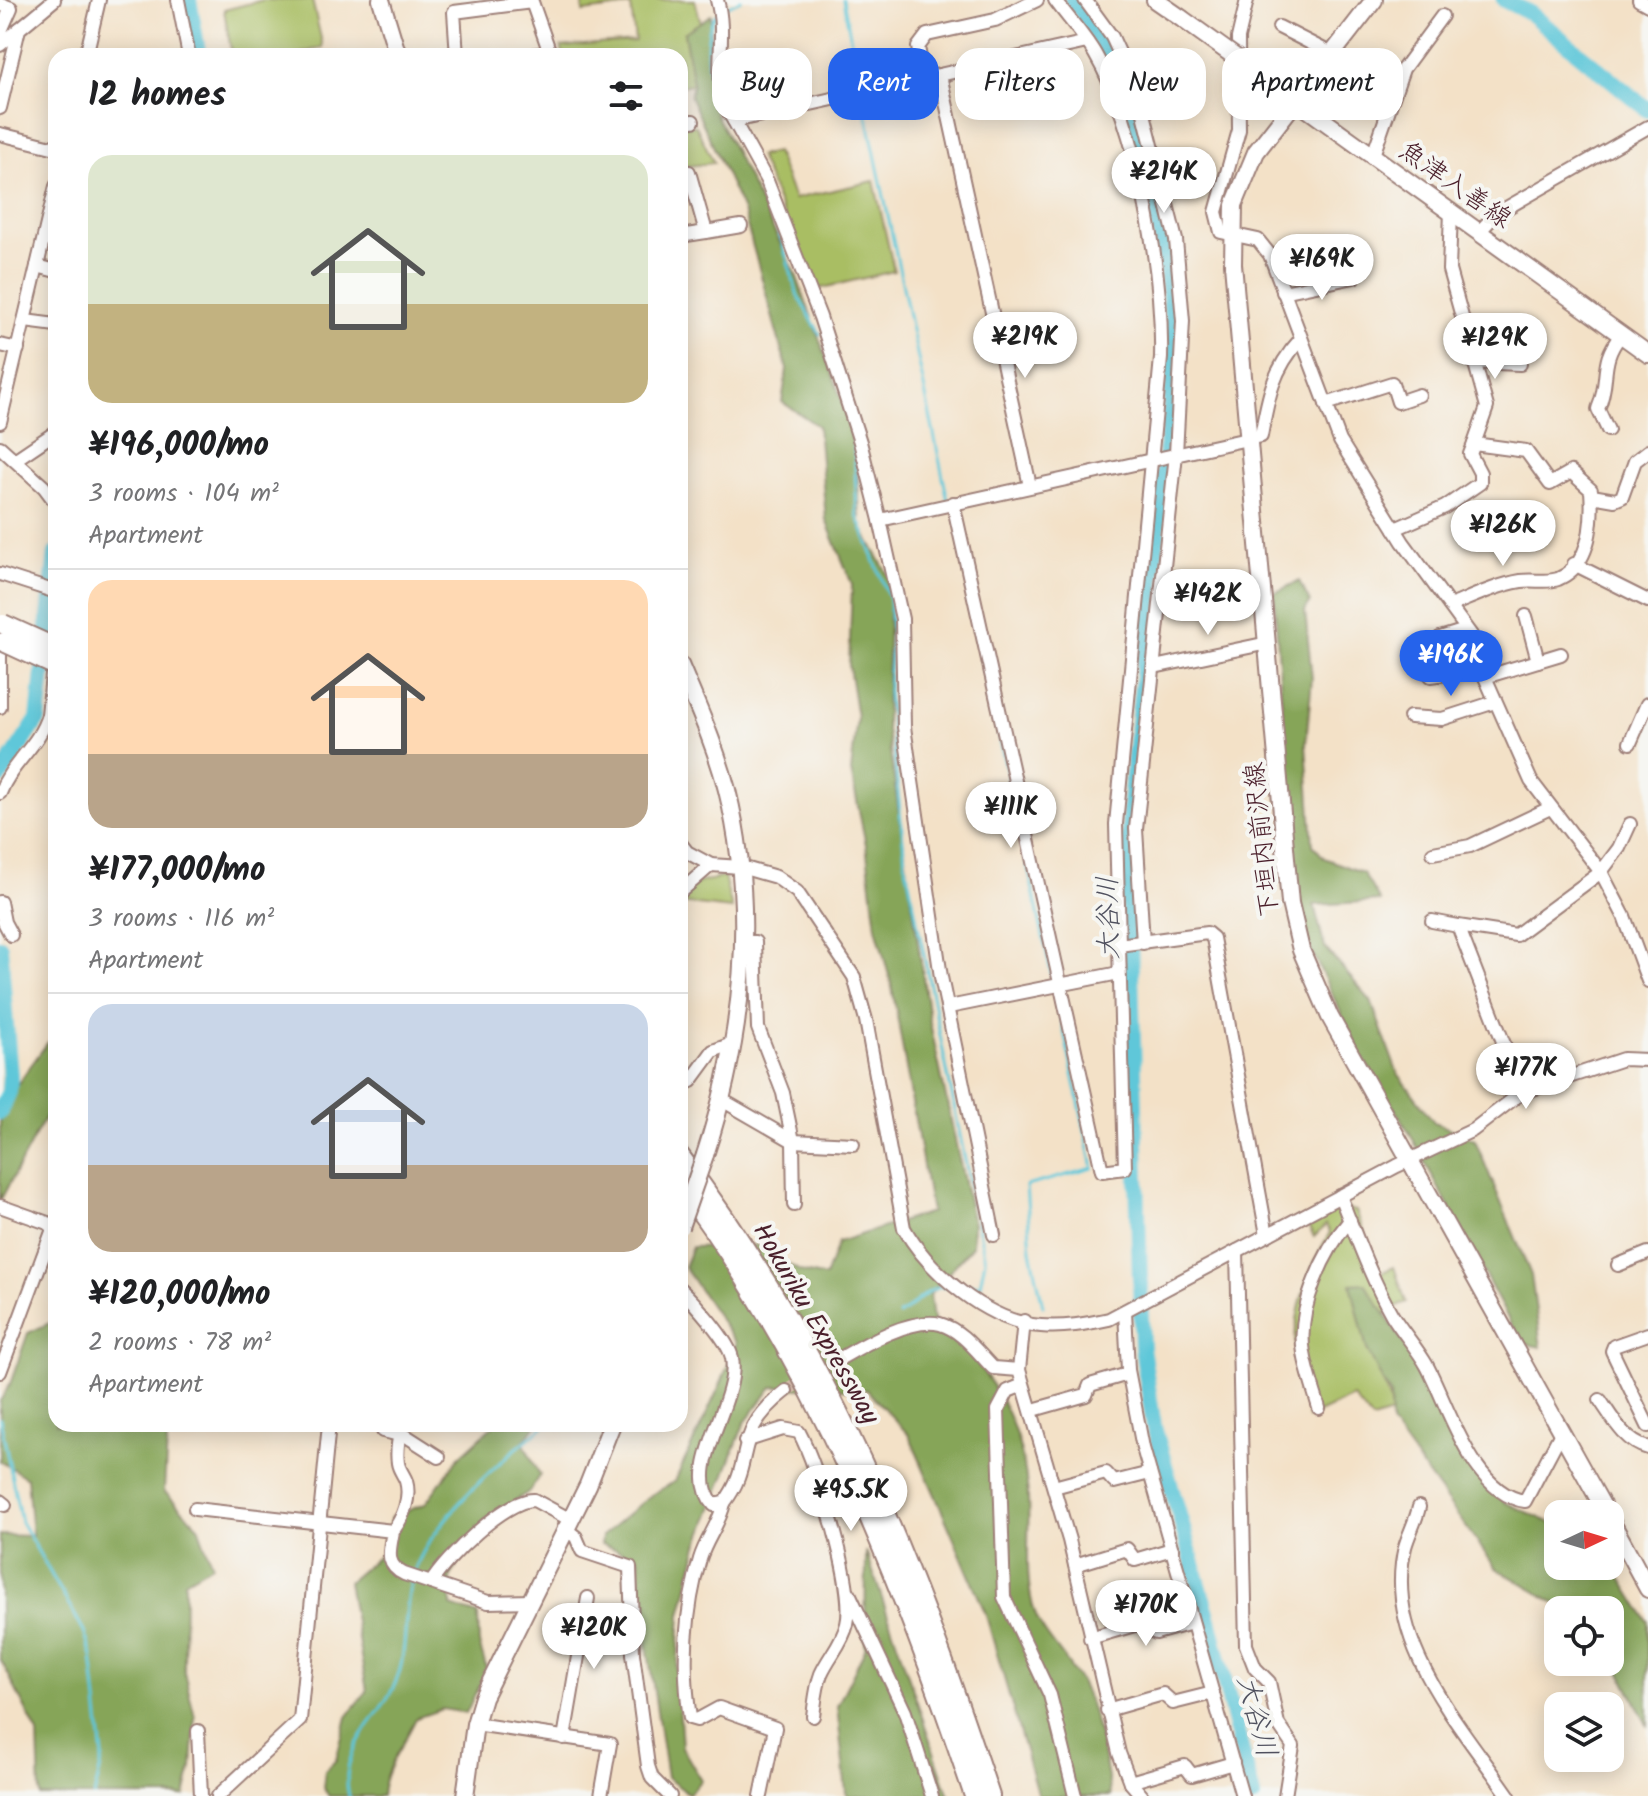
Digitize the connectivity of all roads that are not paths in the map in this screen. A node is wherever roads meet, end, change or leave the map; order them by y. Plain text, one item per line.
1 (54, 0) edge
2 (99, 0) edge
3 (178, 0) edge
4 (381, 0) edge
5 (717, 0) edge
6 (1037, 0) edge
7 (1055, 0) edge
8 (1085, 0) edge
9 (1155, 0) edge
10 (1247, 0) edge
11 (1374, 0) edge
12 (1639, 0) edge
13 (0, 4) edge
14 (1648, 5) edge
15 (1442, 16) dead end
16 (1279, 27) dead end
17 (19, 29) junction
18 (0, 33) edge
19 (1087, 42) junction
20 (0, 45) edge
21 (88, 48) edge
22 (187, 48) edge
23 (396, 48) edge
24 (456, 48) edge
25 (551, 48) edge
26 (918, 48) edge
27 (1223, 48) edge
28 (1320, 48) edge
29 (1334, 48) edge
30 (940, 75) joint
31 (828, 100) edge
32 (0, 108) edge
33 (1279, 120) edge
34 (1323, 120) edge
35 (734, 121) junction
36 (1645, 129) edge
37 (0, 134) edge
38 (48, 146) edge
39 (1373, 155) junction
40 (688, 172) edge
41 (1451, 210) junction
42 (48, 220) edge
43 (741, 226) dead end
44 (1480, 231) junction
45 (706, 232) junction
46 (1232, 234) junction
47 (688, 235) edge
48 (37, 266) junction
49 (48, 269) edge
50 (1354, 277) dead end
51 (1283, 292) junction
52 (25, 321) junction
53 (48, 324) edge
54 (1621, 335) junction
55 (1300, 340) junction
56 (0, 345) edge
57 (18, 349) junction
58 (1648, 354) edge
59 (1473, 362) junction
60 (1520, 364) dead end
61 (6, 373) edge
62 (1419, 395) dead end
63 (1326, 404) junction
64 (0, 422) edge
65 (1608, 430) dead end
66 (48, 437) edge
67 (1250, 440) junction
68 (1474, 444) junction
69 (0, 447) edge
70 (1648, 451) edge
71 (1173, 455) junction
72 (16, 459) junction
73 (1152, 459) junction
74 (1030, 486) junction
75 (48, 494) edge
76 (1592, 496) junction
77 (953, 503) junction
78 (880, 520) junction
79 (1395, 529) junction
80 (1574, 564) junction
81 (0, 574) edge
82 (48, 589) edge
83 (1648, 601) edge
84 (1450, 606) junction
85 (1526, 616) dead end
86 (1466, 630) junction
87 (2, 636) edge
88 (1268, 643) junction
89 (48, 646) edge
90 (1561, 654) dead end
91 (1439, 659) dead end
92 (1538, 661) junction
93 (48, 662) edge
94 (1154, 667) junction
95 (1483, 673) junction
96 (1431, 676) dead end
97 (688, 686) edge
98 (1495, 702) junction
99 (1648, 703) edge
100 (0, 707) edge
101 (1410, 717) dead end
102 (48, 725) edge
103 (1630, 743) dead end
104 (1, 788) edge
105 (1548, 809) junction
106 (1630, 824) dead end
107 (688, 853) edge
108 (1433, 853) dead end
109 (711, 865) junction
110 (741, 867) junction
111 (1601, 872) junction
112 (688, 885) edge
113 (0, 902) edge
114 (1432, 921) dead end
115 (1458, 926) junction
116 (11, 935) dead end
117 (742, 942) junction
118 (1143, 943) junction
119 (1119, 945) junction
120 (1645, 961) edge
121 (1119, 973) junction
122 (1648, 981) edge
123 (1060, 987) junction
124 (949, 1007) junction
125 (734, 1043) junction
126 (1648, 1060) edge
127 (1577, 1074) junction
128 (688, 1082) edge
129 (722, 1100) junction
130 (793, 1141) junction
131 (853, 1144) dead end
132 (1410, 1159) junction
133 (688, 1168) edge
134 (688, 1195) edge
135 (1340, 1196) junction
136 (688, 1204) edge
137 (794, 1205) dead end
138 (0, 1206) edge
139 (1350, 1220) junction
140 (48, 1222) edge
141 (994, 1235) dead end
142 (1267, 1235) junction
143 (48, 1241) edge
144 (1237, 1251) junction
145 (1648, 1253) edge
146 (1618, 1265) dead end
147 (688, 1299) edge
148 (1125, 1311) junction
149 (1024, 1321) junction
150 (1648, 1334) edge
151 (2, 1356) edge
152 (841, 1358) tunnel mouth
153 (1019, 1370) junction
154 (0, 1372) edge
155 (1128, 1374) junction
156 (1023, 1385) junction
157 (786, 1391) tunnel mouth
158 (1600, 1400) dead end
159 (1319, 1408) dead end
160 (1033, 1410) junction
161 (1648, 1426) edge
162 (1562, 1431) junction
163 (328, 1432) edge
164 (400, 1432) edge
165 (403, 1432) edge
166 (609, 1432) edge
167 (745, 1441) junction
168 (1648, 1448) edge
169 (439, 1457) dead end
170 (1150, 1473) junction
171 (1054, 1487) junction
172 (1599, 1500) edge
173 (724, 1503) junction
174 (1419, 1507) dead end
175 (195, 1509) dead end
176 (321, 1522) junction
177 (566, 1523) junction
178 (393, 1531) junction
179 (1624, 1545) edge
180 (1172, 1549) junction
181 (1075, 1565) junction
182 (431, 1583) junction
183 (1648, 1589) edge
184 (847, 1590) junction
185 (588, 1598) dead end
186 (531, 1601) junction
187 (1192, 1623) junction
188 (1090, 1638) junction
189 (1213, 1693) junction
190 (1107, 1710) junction
191 (813, 1716) dead end
192 (475, 1724) junction
193 (198, 1731) dead end
194 (564, 1738) junction
195 (1233, 1763) junction
196 (1130, 1782) junction
197 (201, 1796) edge
198 (218, 1796) edge
199 (465, 1796) edge
200 (601, 1796) edge
201 (670, 1796) edge
202 (761, 1796) edge
203 (932, 1796) edge
204 (974, 1796) edge
205 (990, 1796) edge
206 (1075, 1796) edge
207 (1142, 1796) edge
208 (1242, 1796) edge
209 (1285, 1796) edge
210 (1509, 1796) edge

1 - 17 street
2 - 21 street
3 - 22 street
4 - 23 main road
5 - 35 street
6 - 26 street
7 - 19 street
8 - 71 street
9 - 27 main road, 魚津入善線, bridge
10 - 46 street
11 - 29 main road, 下垣内前沢線
12 - 14 street
13 - 18 street
15 - 39 street
16 - 28 street
17 - 20 street
17 - 32 street
19 - 30 street
19 - 73 street
24 - 25 street
30 - 74 street
31 - 35 street
33 - 46 main road, 下垣内前沢線
34 - 39 main road, 魚津入善線
35 - 78 street
36 - 44 street
37 - 38 street
39 - 41 main road, 魚津入善線
40 - 45 street
41 - 44 main road, 魚津入善線
41 - 59 street
42 - 48 street
43 - 45 street
44 - 54 main road, 魚津入善線
45 - 47 street
46 - 51 street
46 - 67 main road, 下垣内前沢線
48 - 49 street
48 - 52 street
50 - 51 street
51 - 55 street
52 - 53 street
52 - 57 street
54 - 58 main road, 魚津入善線
54 - 65 street
55 - 63 street
55 - 67 street
56 - 57 street
57 - 61 street
59 - 60 street
59 - 68 street
61 - 64 street
62 - 63 street
63 - 79 street
66 - 72 street
67 - 71 street
67 - 88 main road, 下垣内前沢線
68 - 76 street
68 - 79 street
69 - 72 street
70 - 76 street
71 - 73 street
71 - 94 street
72 - 75 street
73 - 74 street
73 - 119 street
74 - 77 street
76 - 80 street
77 - 78 street
77 - 123 street
78 - 124 street
79 - 84 street
80 - 83 street
80 - 84 street
81 - 82 street
84 - 86 street
85 - 92 street
86 - 91 street
86 - 95 street
87 - 89 highway, bridge
87 - 93 highway, bridge
87 - 100 street
88 - 94 street
88 - 132 main road, 下垣内前沢線
90 - 92 street
92 - 95 street
94 - 118 street
95 - 96 street
95 - 98 street
97 - 110 main road
98 - 101 street
98 - 105 street
99 - 103 street
102 - 104 street
105 - 108 street
105 - 111 street
106 - 111 street
107 - 109 street
109 - 110 street
109 - 112 street
110 - 117 main road
110 - 149 street
111 - 115 street
111 - 120 street
113 - 116 street
114 - 115 street
115 - 127 street
117 - 125 main road
117 - 130 street
118 - 119 street
118 - 142 street
119 - 121 street
120 - 122 street
121 - 123 street
121 - 123 street
123 - 124 street
124 - 141 street
125 - 128 street
125 - 129 main road
126 - 127 street
127 - 132 street
129 - 130 street
129 - 136 main road, bridge
130 - 131 street
130 - 137 street
132 - 135 street
132 - 162 main road, 下垣内前沢線
133 - 205 highway, Hokuriku Expressway
134 - 204 highway, Hokuriku Expressway
135 - 139 street
135 - 142 street
138 - 140 street
139 - 159 street
139 - 162 street
142 - 144 street
143 - 151 street
144 - 148 street
144 - 209 street
145 - 146 street
147 - 173 street
148 - 149 street
148 - 155 street
149 - 153 street
150 - 161 street
151 - 154 street
152 - 153 street
153 - 156 street
155 - 160 street
155 - 170 street
156 - 160 street
156 - 206 street
157 - 167 street
158 - 168 street
160 - 171 street
162 - 172 main road, 下垣内前沢線
163 - 176 street
164 - 178 street
165 - 169 street
166 - 177 main road
167 - 173 street
167 - 184 street
170 - 171 street
170 - 180 street
171 - 181 street
173 - 202 street
174 - 210 street
175 - 176 street
176 - 178 street
176 - 198 street
177 - 182 street
177 - 186 main road
177 - 201 street
178 - 182 street
179 - 183 main road
180 - 181 street
180 - 187 street
181 - 188 street
182 - 186 street
184 - 191 street
184 - 203 street
185 - 194 street
186 - 192 main road
187 - 188 street
187 - 189 street
188 - 190 street
189 - 190 street
189 - 195 street
190 - 196 street
192 - 194 street
192 - 199 main road
193 - 197 street
194 - 200 street
195 - 196 street
195 - 208 street
196 - 207 street

